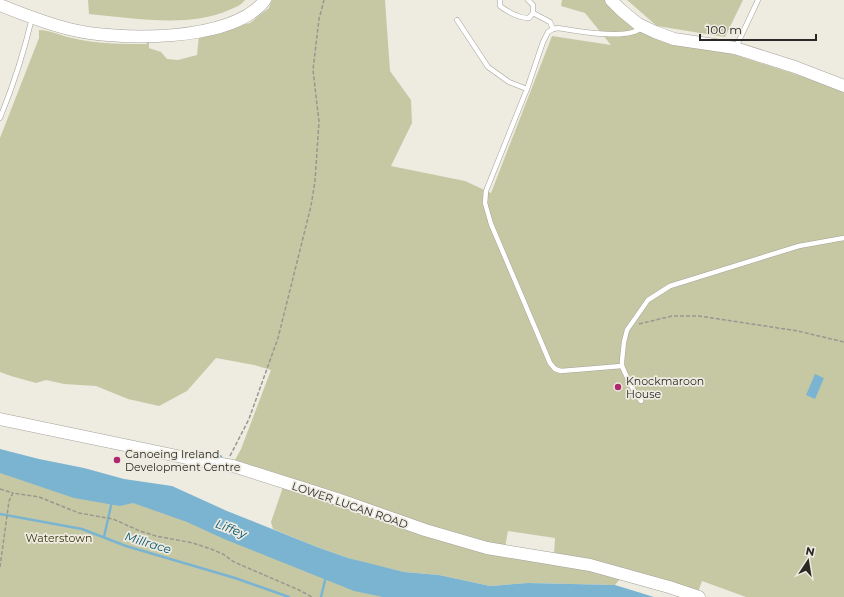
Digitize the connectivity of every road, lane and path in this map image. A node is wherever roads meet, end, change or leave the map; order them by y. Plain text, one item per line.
1 (265, 0) edge
2 (324, 0) edge
3 (500, 0) edge
4 (528, 0) edge
5 (611, 0) edge
6 (758, 0) edge
7 (0, 5) edge
8 (533, 13) junction
9 (32, 17) junction
10 (457, 20) dead end
11 (643, 26) junction
12 (553, 29) junction
13 (735, 48) junction
14 (844, 86) edge
15 (527, 89) junction
16 (0, 118) edge
17 (844, 238) edge
18 (633, 320) junction
19 (844, 342) edge
20 (622, 366) junction
21 (641, 401) dead end
22 (0, 419) edge
23 (225, 465) junction
24 (0, 490) edge
25 (13, 493) junction
26 (0, 567) edge
27 (312, 597) edge
28 (699, 597) edge

1 - 9 street
2 - 23 path
3 - 8 lane
4 - 8 lane
5 - 11 street
6 - 13 lane
7 - 9 street
8 - 12 lane
9 - 16 lane
10 - 15 lane
11 - 12 lane
11 - 13 street
12 - 15 lane
13 - 14 street
15 - 20 lane
17 - 18 lane
18 - 19 path
18 - 20 lane
20 - 21 lane
22 - 23 street, LOWER LUCAN ROAD
23 - 28 street, LOWER LUCAN ROAD
24 - 25 path
25 - 26 path
25 - 27 path

